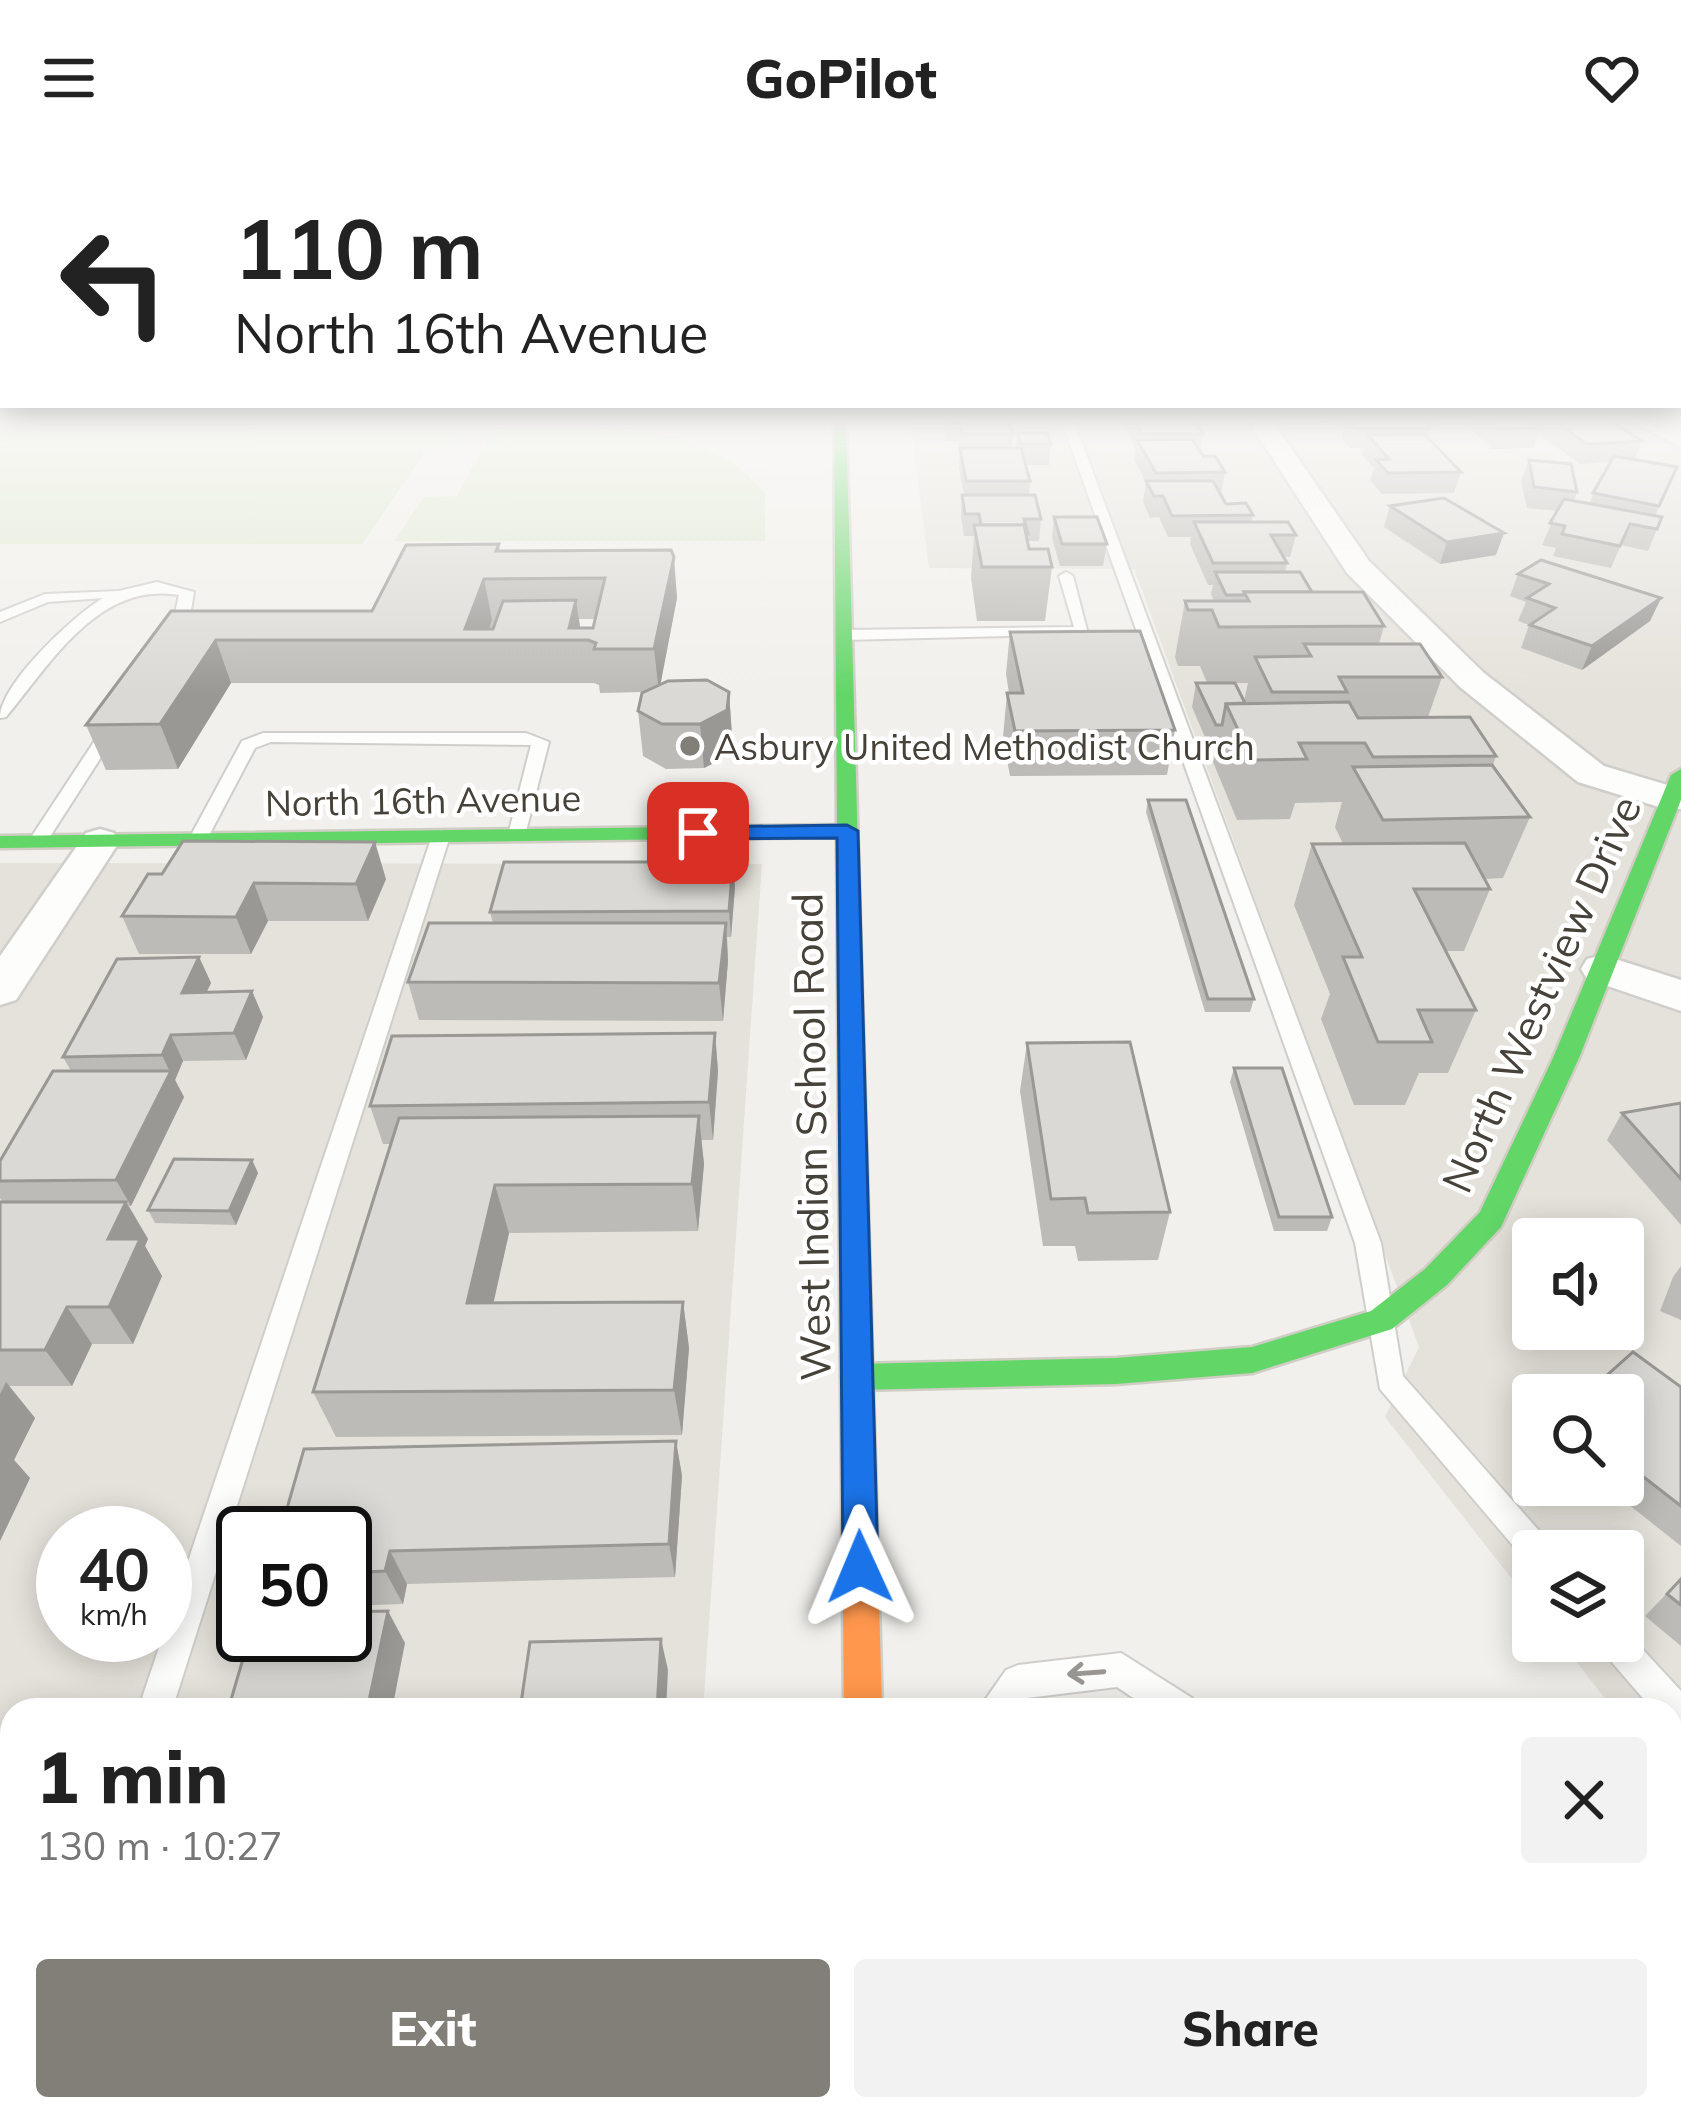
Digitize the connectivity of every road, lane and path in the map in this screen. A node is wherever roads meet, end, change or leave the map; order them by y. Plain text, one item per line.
1 (842, 511) edge
2 (1100, 511) edge
3 (1320, 511) edge
4 (1066, 576) edge
5 (122, 592) junction
6 (0, 618) edge
7 (844, 635) junction
8 (158, 658) edge
9 (123, 711) edge
10 (0, 713) edge
11 (1677, 787) edge
12 (847, 831) junction
13 (517, 835) junction
14 (441, 836) junction
15 (198, 839) junction
16 (100, 841) junction
17 (0, 842) edge
18 (38, 842) junction
19 (1603, 969) junction
20 (0, 990) edge
21 (1681, 997) edge
22 (1381, 1319) junction
23 (857, 1377) junction
24 (1520, 1530) edge
25 (1633, 1662) edge
26 (159, 1698) edge
27 (863, 1698) edge
28 (1004, 1698) edge
29 (1162, 1698) edge
30 (1664, 1698) edge

1 - 7 main road, West Indian School Road
2 - 22 lane
3 - 11 street
4 - 7 lane
5 - 6 lane
5 - 8 lane
5 - 10 lane
7 - 12 main road, West Indian School Road
9 - 18 lane
11 - 19 main road, North Westview Drive
12 - 13 main road, North 16th Avenue
12 - 23 main road, West Indian School Road
13 - 14 main road, North 16th Avenue
13 - 15 lane
14 - 15 main road, North 16th Avenue
14 - 26 lane
15 - 16 main road, North 16th Avenue
16 - 18 main road, North 16th Avenue
16 - 20 street
17 - 18 main road, North 16th Avenue
19 - 21 street
19 - 22 main road, North Westview Drive
22 - 23 main road, North Westview Drive
22 - 24 lane
23 - 27 main road, West Indian School Road
25 - 30 lane
29 -> 28 lane

